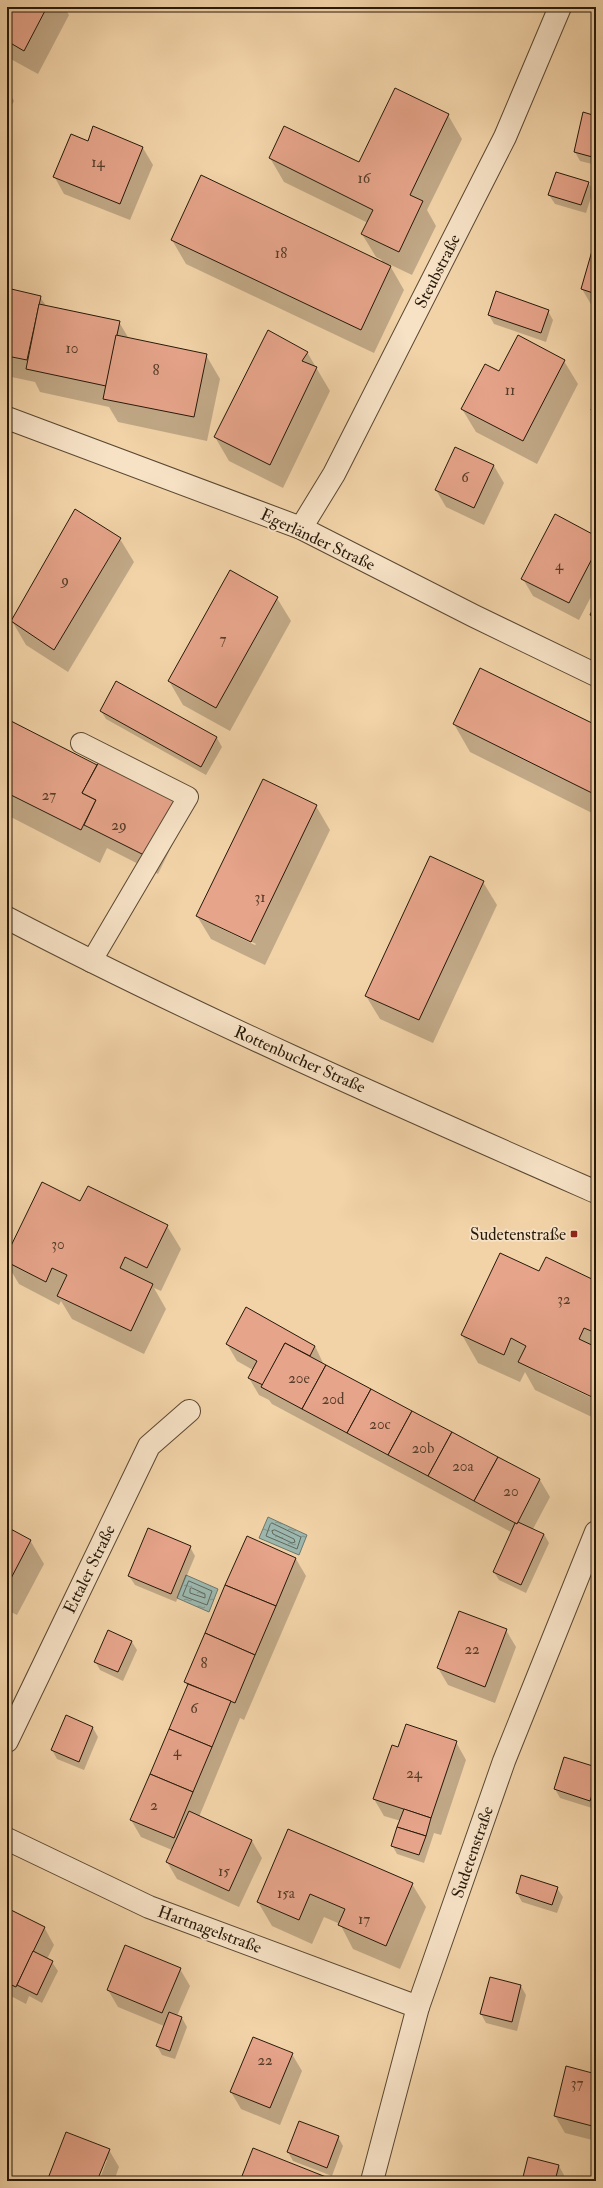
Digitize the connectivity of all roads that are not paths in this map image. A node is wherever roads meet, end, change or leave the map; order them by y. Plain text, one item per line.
1 (560, 7) edge
2 (7, 418) edge
3 (301, 528) junction
4 (596, 675) edge
5 (81, 743) dead end
6 (7, 918) edge
7 (91, 962) junction
8 (596, 1192) edge
9 (189, 1411) dead end
10 (596, 1532) edge
11 (7, 1740) edge
12 (7, 1839) edge
13 (418, 2007) junction
14 (372, 2181) edge

1 - 3 street, Steubstraße
2 - 3 street, Egerländer Straße
3 - 4 street, Egerländer Straße
5 - 7 lane
6 - 7 street, Rottenbucher Straße
7 - 8 street, Rottenbucher Straße
9 - 11 street, Ettaler Straße
10 - 13 street, Sudetenstraße
12 - 13 street, Hartnagelstraße
13 - 14 street, Sudetenstraße

